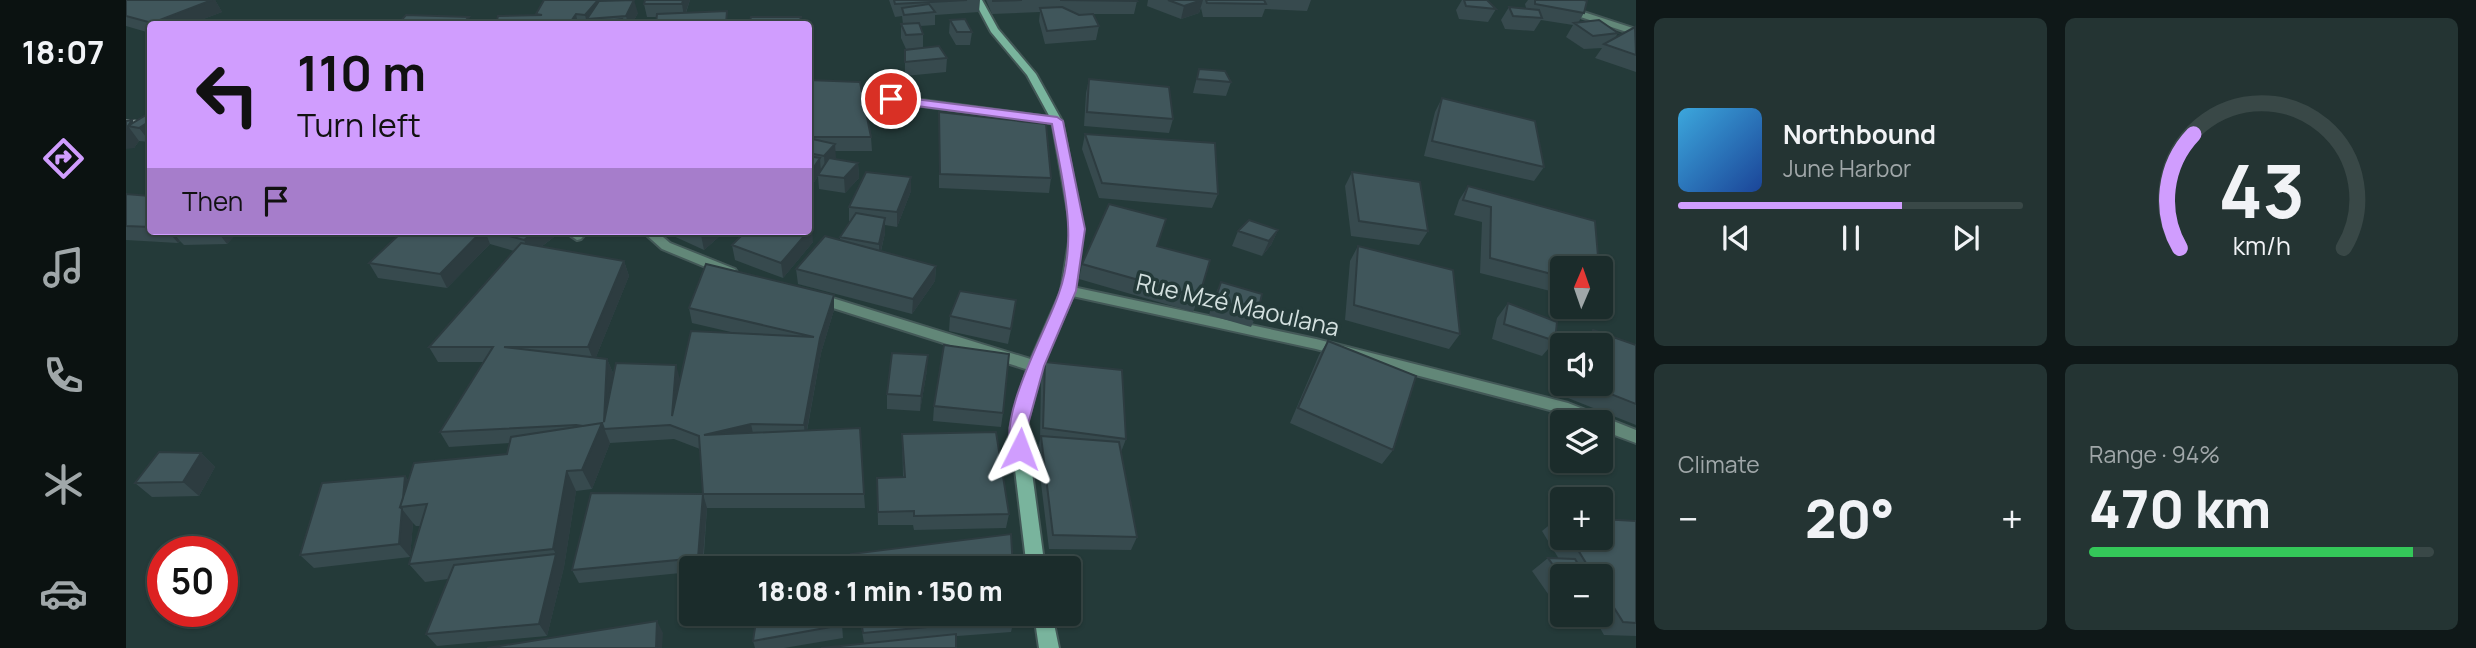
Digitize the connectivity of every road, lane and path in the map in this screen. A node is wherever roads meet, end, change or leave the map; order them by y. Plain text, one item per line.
1 (978, 0) edge
2 (1554, 6) edge
3 (1636, 32) edge
4 (812, 89) edge
5 (126, 121) edge
6 (147, 121) edge
7 (1057, 121) junction
8 (653, 235) edge
9 (750, 279) edge
10 (1068, 291) junction
11 (798, 293) edge
12 (1035, 366) junction
13 (1570, 410) edge
14 (1613, 427) edge
15 (1636, 437) edge
16 (1035, 556) edge
17 (1045, 626) edge
18 (1049, 648) edge

1 - 7 main road
2 - 3 street
4 - 7 street
5 - 6 path
7 - 10 main road
8 - 9 street
10 - 12 main road
10 - 13 street, Rue Mzé Maoulana
11 - 12 street
12 - 16 main road
14 - 15 street, Rue Mzé Maoulana
17 - 18 main road

